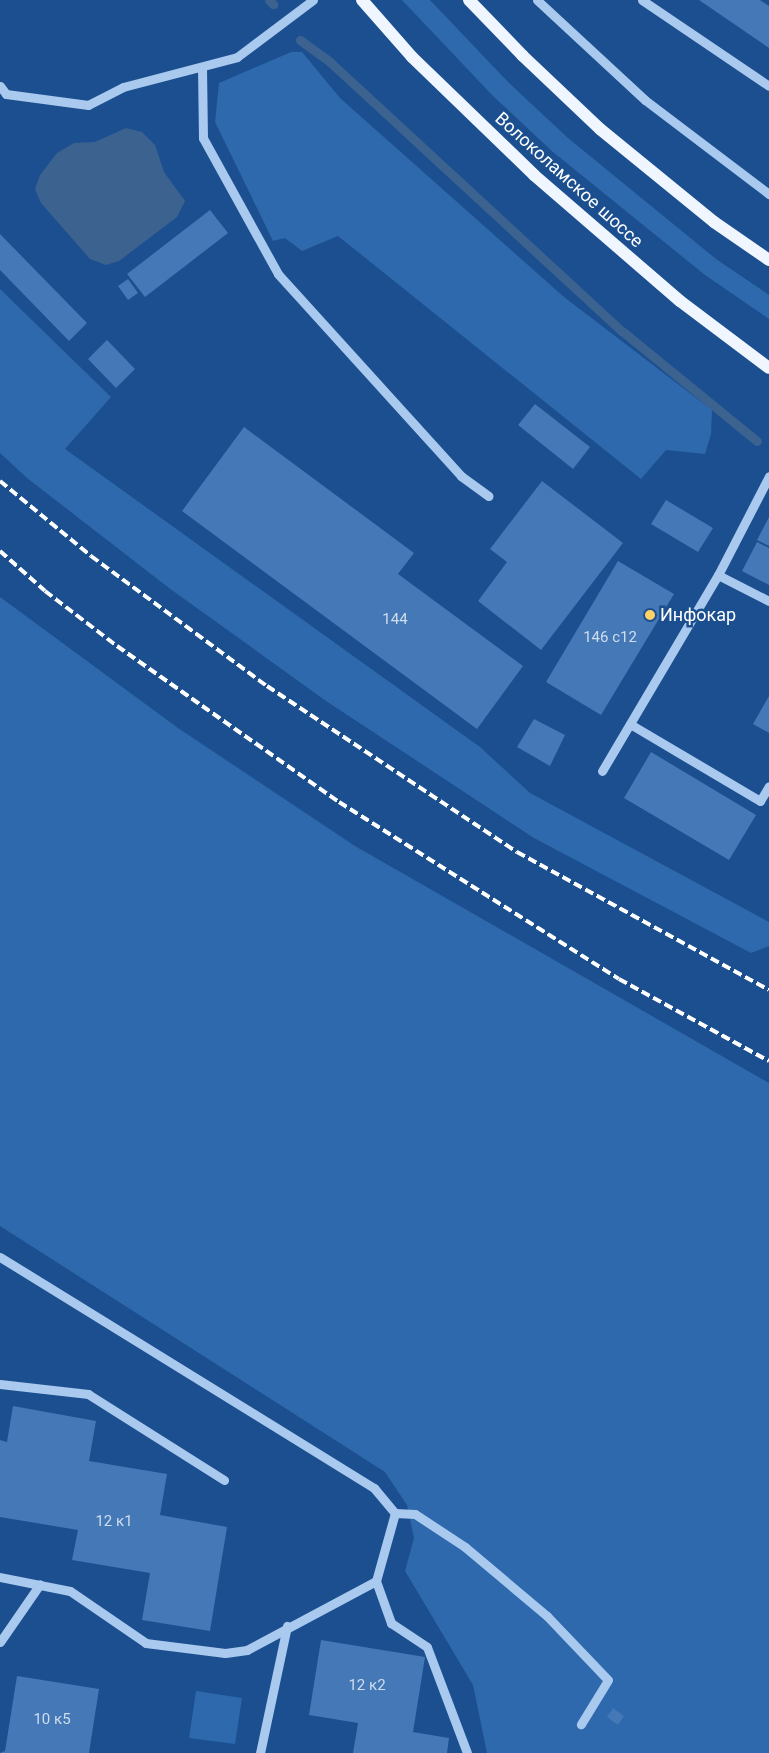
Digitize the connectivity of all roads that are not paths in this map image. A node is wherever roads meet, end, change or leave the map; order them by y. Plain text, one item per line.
1 (313, 0) edge
2 (362, 0) edge
3 (469, 0) edge
4 (537, 0) edge
5 (642, 0) edge
6 (202, 67) junction
7 (0, 86) edge
8 (769, 86) edge
9 (769, 194) edge
10 (769, 260) edge
11 (769, 368) edge
12 (768, 480) edge
13 (489, 496) dead end
14 (718, 575) junction
15 (769, 601) edge
16 (630, 724) junction
17 (602, 771) dead end
18 (769, 786) edge
19 (0, 1257) edge
20 (0, 1384) edge
21 (224, 1480) dead end
22 (395, 1512) junction
23 (0, 1577) edge
24 (376, 1581) junction
25 (40, 1584) junction
26 (287, 1626) junction
27 (0, 1642) edge
28 (581, 1724) dead end
29 (260, 1753) edge
30 (467, 1753) edge

1 - 6 street
2 - 11 main road, Волоколамское шоссе
3 - 10 main road
4 - 9 street
5 - 8 street
6 - 7 street
6 - 13 street
12 - 14 street
14 - 15 street
14 - 16 street
16 - 17 street
16 - 18 street
19 - 22 street
20 - 21 street
22 - 24 street
22 - 28 street
23 - 25 street
24 - 26 street
24 - 30 street
25 - 26 street
25 - 27 street
26 - 29 street

